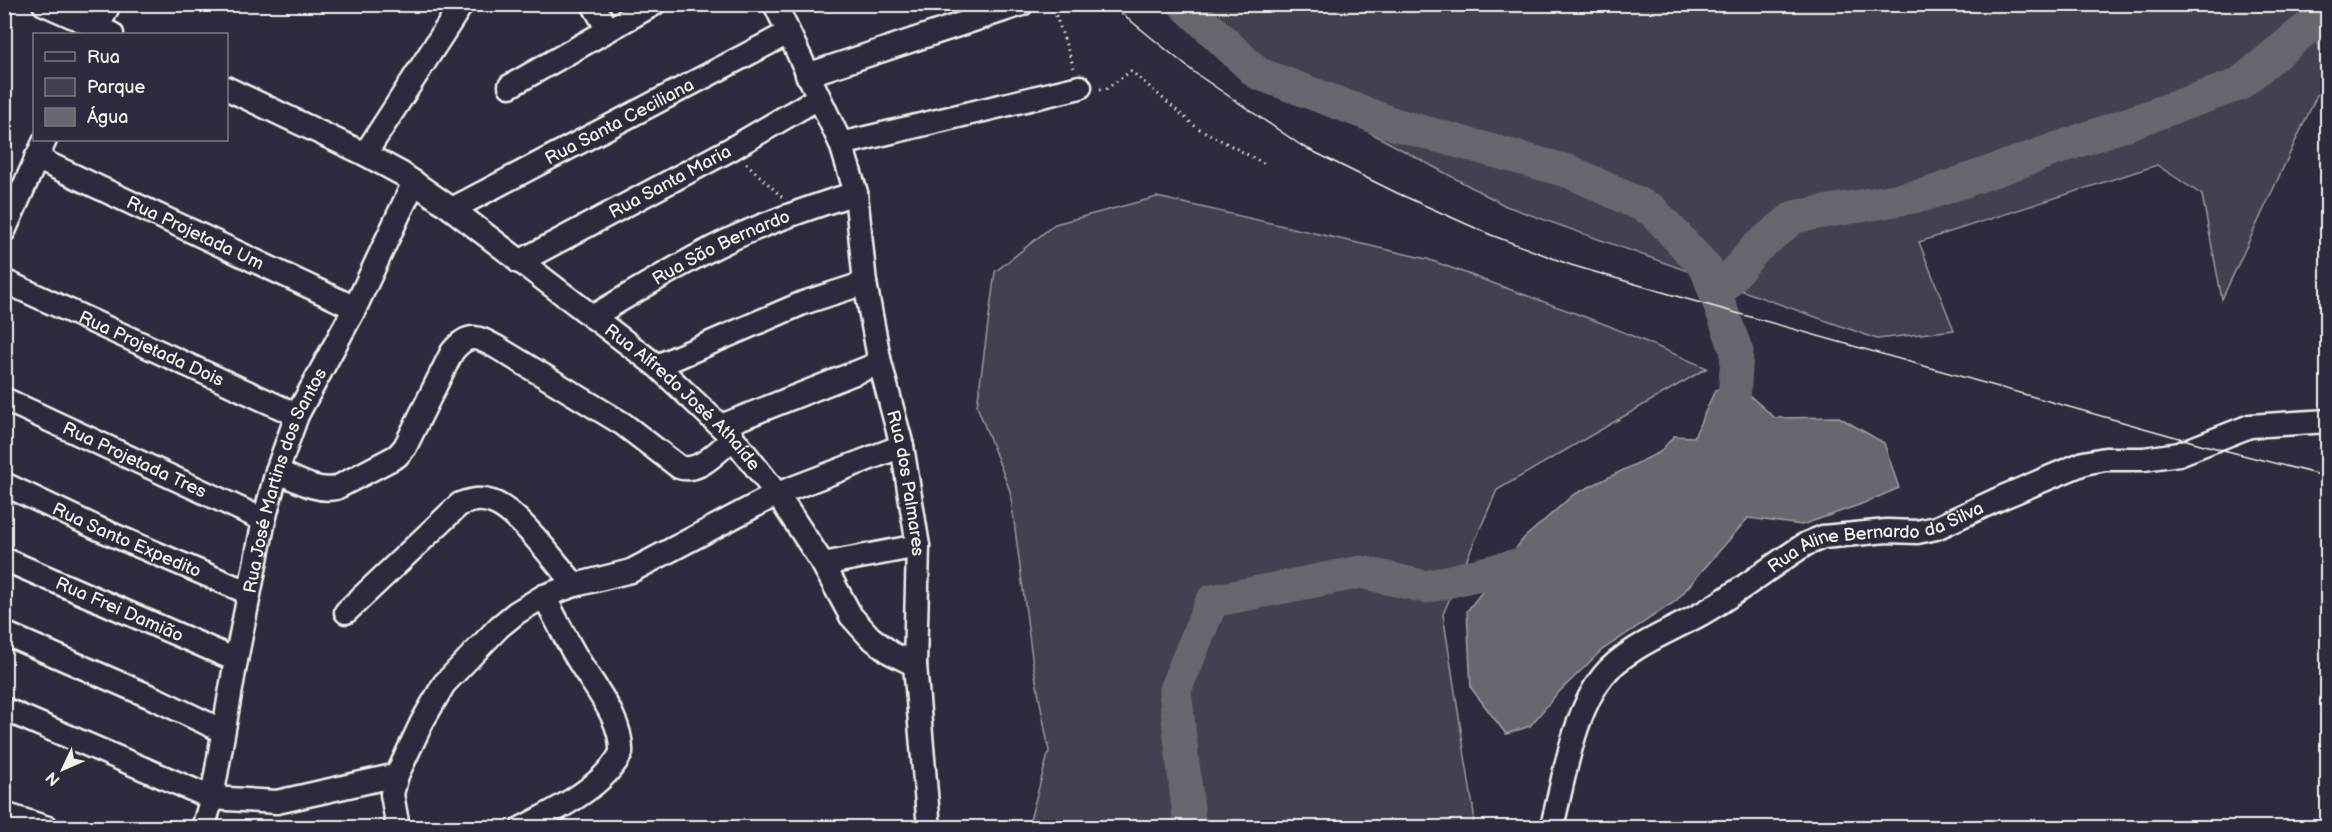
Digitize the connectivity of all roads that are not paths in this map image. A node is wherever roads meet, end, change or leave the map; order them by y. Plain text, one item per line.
1 (44, 4) edge
2 (109, 4) edge
3 (462, 4) edge
4 (593, 4) edge
5 (654, 4) edge
6 (775, 4) edge
7 (1022, 4) edge
8 (608, 30) junction
9 (102, 32) edge
10 (788, 33) junction
11 (807, 75) junction
12 (510, 86) dead end
13 (1080, 87) road end
14 (228, 89) edge
15 (818, 98) junction
16 (841, 144) junction
17 (40, 149) edge
18 (365, 154) junction
19 (408, 178) junction
20 (856, 193) junction
21 (452, 209) junction
22 (4, 231) edge
23 (519, 262) junction
24 (4, 281) edge
25 (865, 283) junction
26 (355, 308) junction
27 (592, 316) junction
28 (880, 363) junction
29 (657, 366) junction
30 (4, 399) edge
31 (297, 416) junction
32 (2328, 421) edge
33 (727, 432) junction
34 (902, 446) junction
35 (277, 471) junction
36 (4, 484) edge
37 (777, 494) junction
38 (264, 520) junction
39 (918, 546) junction
40 (4, 559) edge
41 (823, 564) junction
42 (575, 585) junction
43 (249, 593) junction
44 (544, 596) junction
45 (346, 612) dead end
46 (4, 633) edge
47 (236, 660) junction
48 (915, 665) junction
49 (4, 709) edge
50 (223, 731) junction
51 (397, 775) junction
52 (212, 798) junction
53 (4, 814) edge
54 (48, 828) edge
55 (203, 828) edge
56 (398, 828) edge
57 (522, 828) edge
58 (929, 828) edge
59 (1553, 828) edge

1 - 9 street
2 - 9 street
3 - 18 street
4 - 8 street
5 - 8 street
6 - 10 street, Rua dos Palmares
7 - 11 street
8 - 12 street
10 - 11 street, Rua dos Palmares
10 - 21 street, Rua Santa Ceciliana
11 - 15 street, Rua dos Palmares
13 - 16 street
14 - 18 street, Rua Alfredo José Athaíde
15 - 16 street, Rua dos Palmares
15 - 23 street, Rua Santa Maria
16 - 20 street, Rua dos Palmares
17 - 22 street
17 - 26 street, Rua Projetada Um
18 - 19 street, Rua Alfredo José Athaíde
19 - 21 street, Rua Alfredo José Athaíde
19 - 26 street, Rua José Martins dos Santos
20 - 25 street, Rua dos Palmares
20 - 27 street, Rua São Bernardo
21 - 23 street, Rua Alfredo José Athaíde
23 - 27 street, Rua Alfredo José Athaíde
24 - 31 street, Rua Projetada Dois
25 - 28 street, Rua dos Palmares
25 - 29 street
26 - 31 street, Rua José Martins dos Santos
27 - 29 street, Rua Alfredo José Athaíde
28 - 33 street
28 - 34 street, Rua dos Palmares
29 - 33 street, Rua Alfredo José Athaíde
30 - 38 street, Rua Projetada Tres
31 - 35 street, Rua José Martins dos Santos
32 - 59 street, Rua Aline Bernardo da Silva
33 - 35 street
33 - 37 street, Rua Alfredo José Athaíde
34 - 37 street
34 - 39 street, Rua dos Palmares
35 - 38 street, Rua José Martins dos Santos
36 - 43 street, Rua Santo Expedito
37 - 41 street, Rua Alfredo José Athaíde
37 - 42 street
38 - 43 street, Rua José Martins dos Santos
39 - 41 street
39 - 48 street, Rua dos Palmares
40 - 47 street, Rua Frei Damião
41 - 48 street, Rua Alfredo José Athaíde
42 - 44 street
42 - 45 street
43 - 47 street, Rua José Martins dos Santos
44 - 51 street
44 - 57 street
46 - 50 street
47 - 50 street, Rua José Martins dos Santos
48 - 58 street, Rua dos Palmares
49 - 52 street
50 - 52 street, Rua José Martins dos Santos
51 - 52 street
51 - 56 street
52 - 55 street, Rua José Martins dos Santos
53 - 54 street

